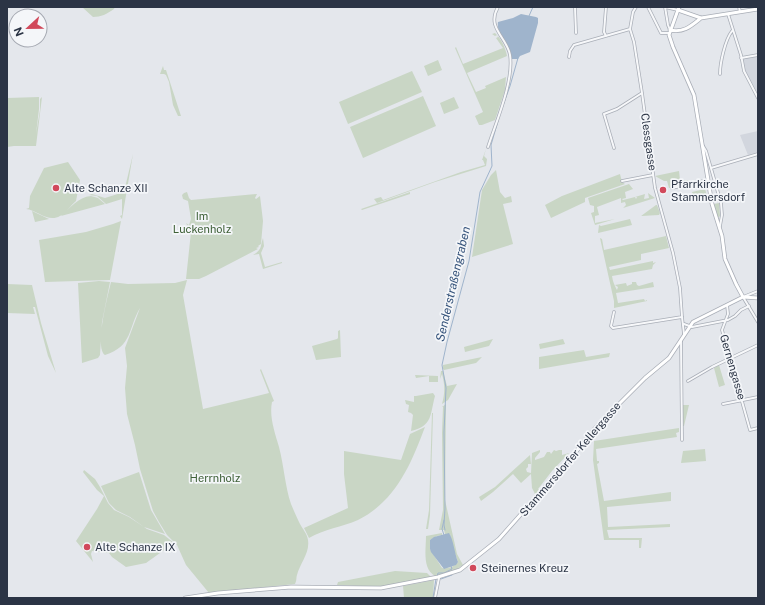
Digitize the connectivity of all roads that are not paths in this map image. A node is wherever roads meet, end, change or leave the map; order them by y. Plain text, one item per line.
1 (498, 7) edge
2 (575, 7) edge
3 (606, 7) edge
4 (636, 7) edge
5 (648, 7) edge
6 (665, 7) edge
7 (739, 7) edge
8 (679, 8) edge
9 (758, 9) edge
10 (740, 12) junction
11 (728, 14) junction
12 (702, 18) junction
13 (630, 29) junction
14 (732, 31) junction
15 (670, 32) junction
16 (576, 33) dead end
17 (606, 36) junction
18 (758, 55) edge
19 (569, 57) dead end
20 (741, 58) junction
21 (720, 74) dead end
22 (642, 93) junction
23 (758, 98) edge
24 (702, 145) junction
25 (488, 147) dead end
26 (614, 148) dead end
27 (758, 154) edge
28 (712, 168) junction
29 (653, 175) junction
30 (708, 180) junction
31 (622, 181) dead end
32 (672, 188) dead end
33 (720, 230) junction
34 (758, 291) edge
35 (743, 297) junction
36 (758, 298) edge
37 (727, 305) junction
38 (749, 306) junction
39 (614, 312) dead end
40 (682, 317) junction
41 (726, 320) junction
42 (758, 322) edge
43 (684, 324) junction
44 (690, 326) junction
45 (684, 334) junction
46 (681, 340) junction
47 (758, 345) edge
48 (730, 359) junction
49 (688, 381) dead end
50 (758, 397) edge
51 (742, 401) junction
52 (723, 404) dead end
53 (758, 428) edge
54 (682, 440) dead end
55 (437, 578) junction
56 (186, 598) edge
57 (435, 598) edge

1 - 25 street
2 - 16 street
3 - 17 street
4 - 13 street, Clessgasse
5 - 15 street
6 - 8 street
6 - 15 street
7 - 10 street
8 - 12 street
8 - 15 street
9 - 10 street
10 - 11 street
11 - 12 street
11 - 14 street
12 - 15 street
13 - 17 street
13 - 22 street, Clessgasse
14 - 20 street
14 - 21 street
15 - 24 street
17 - 19 street
18 - 20 street
20 - 23 street
22 - 26 street
22 - 29 street, Clessgasse
24 - 28 street
24 - 30 street
27 - 28 street
28 - 33 street
29 - 31 street
29 - 40 street, Clessgasse
30 - 32 street
30 - 33 street
33 - 35 street
34 - 35 street
35 - 36 street
35 - 37 street
35 - 38 street
37 - 41 street, Gernengasse
37 - 44 street
38 - 41 street
38 - 42 street
39 - 40 street
40 - 43 street, Clessgasse
41 - 44 street
41 - 48 street, Gernengasse
43 - 44 street
43 - 45 street, Clessgasse
44 - 45 street, Stammersdorfer Kellergasse
45 - 46 street, Stammersdorfer Kellergasse
46 - 54 street
46 - 55 street, Stammersdorfer Kellergasse
47 - 48 street
48 - 49 street
48 - 51 street, Gernengasse
50 - 51 street
51 - 52 street
51 - 53 street, Gernengasse
55 - 56 street, Stammersdorfer Kellergasse
55 - 57 street

